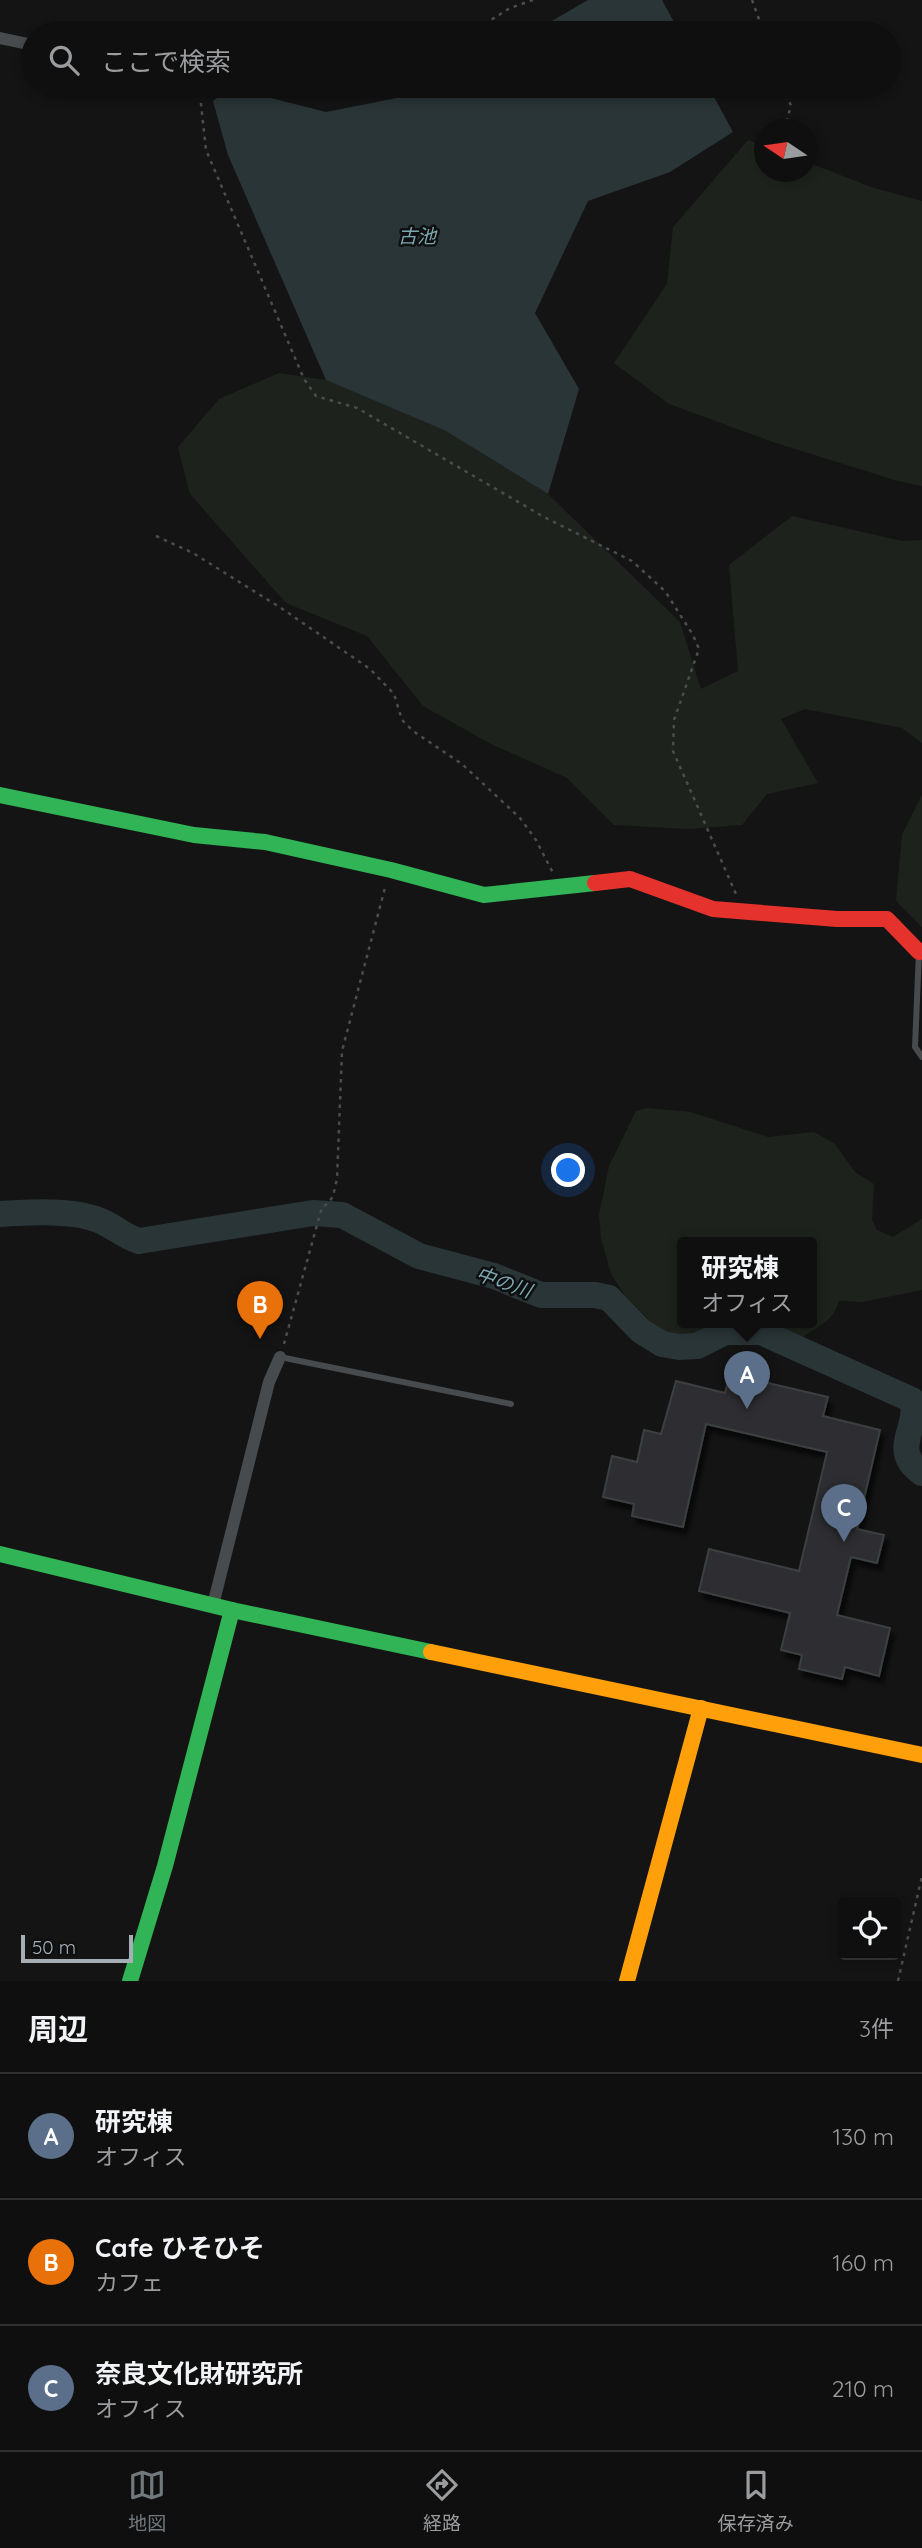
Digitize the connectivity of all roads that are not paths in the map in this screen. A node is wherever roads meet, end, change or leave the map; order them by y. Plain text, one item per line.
1 (0, 38) edge
2 (21, 42) edge
3 (0, 795) edge
4 (919, 952) joint
5 (922, 1057) edge
6 (280, 1357) joint
7 (511, 1404) dead end
8 (0, 1554) edge
9 (213, 1605) junction
10 (232, 1610) junction
11 (701, 1708) junction
12 (922, 1755) edge
13 (130, 1981) edge
14 (627, 1981) edge

1 - 2 street
3 - 4 street
4 - 5 lane
6 - 7 lane
6 - 9 street
8 - 9 street
9 - 10 street
10 - 11 street
10 - 13 street
11 - 12 street
11 - 14 street

